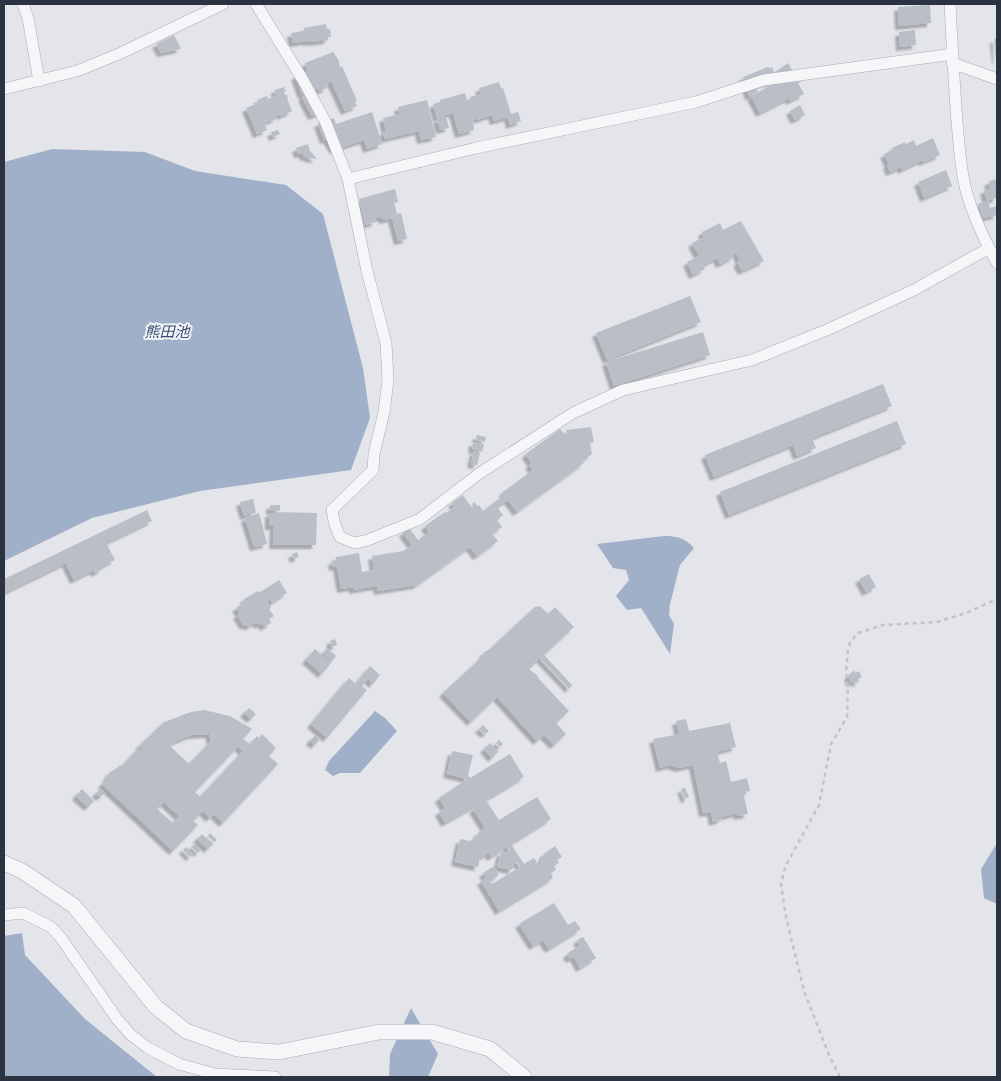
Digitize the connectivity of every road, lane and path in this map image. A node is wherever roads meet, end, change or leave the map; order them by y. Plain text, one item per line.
1 (23, 4) edge
2 (223, 4) edge
3 (256, 4) edge
4 (950, 4) edge
5 (953, 59) junction
6 (997, 79) edge
7 (39, 81) junction
8 (4, 89) edge
9 (348, 179) junction
10 (989, 248) junction
11 (997, 263) edge
12 (997, 598) edge
13 (4, 863) edge
14 (4, 915) edge
15 (275, 1077) edge
16 (524, 1077) edge
17 (840, 1077) edge

1 - 7 street
2 - 7 street
3 - 9 street
4 - 5 street
5 - 6 street
5 - 9 street
5 - 10 street
7 - 8 street
9 - 10 street
10 - 11 street
12 - 17 path
13 - 16 street
14 - 15 street

